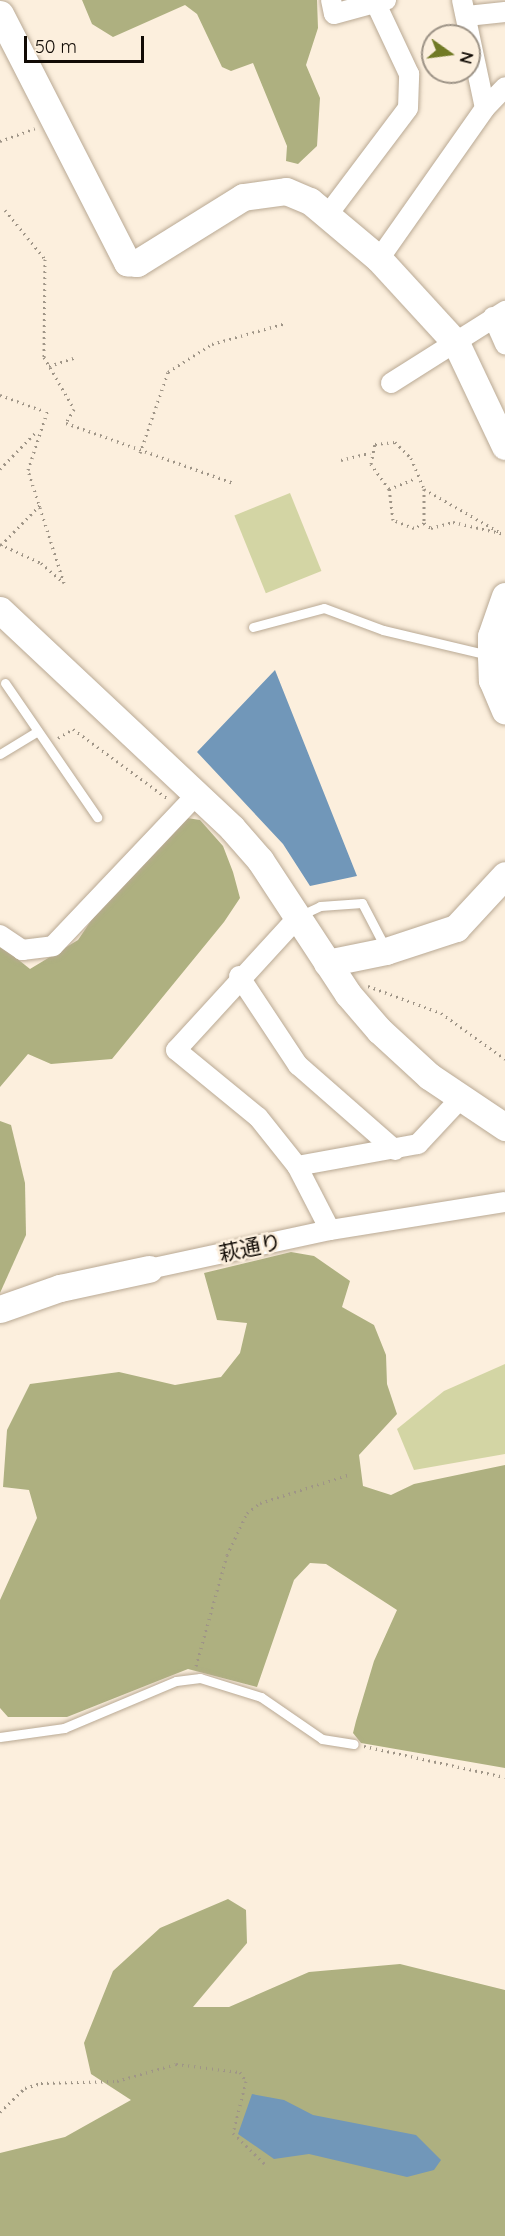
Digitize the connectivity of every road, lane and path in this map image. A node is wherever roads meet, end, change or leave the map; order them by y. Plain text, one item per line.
1 (332, 0) edge
2 (381, 2) edge
3 (465, 8) edge
4 (505, 12) edge
5 (0, 14) edge
6 (505, 87) edge
7 (485, 108) junction
8 (41, 125) dead end
9 (0, 141) edge
10 (5, 210) dead end
11 (329, 213) junction
12 (379, 259) junction
13 (499, 314) edge
14 (286, 323) dead end
15 (456, 343) junction
16 (505, 344) edge
17 (76, 357) dead end
18 (48, 367) junction
19 (391, 383) dead end
20 (0, 395) edge
21 (38, 430) junction
22 (504, 437) edge
23 (140, 453) junction
24 (370, 453) junction
25 (341, 460) dead end
26 (0, 469) edge
27 (416, 478) junction
28 (234, 483) dead end
29 (389, 489) junction
30 (423, 489) junction
31 (40, 506) junction
32 (424, 523) junction
33 (503, 533) edge
34 (1, 544) edge
35 (505, 596) edge
36 (0, 610) edge
37 (254, 627) dead end
38 (496, 645) edge
39 (5, 683) dead end
40 (505, 710) edge
41 (38, 730) junction
42 (49, 744) junction
43 (0, 754) edge
44 (198, 793) junction
45 (171, 800) dead end
46 (97, 817) dead end
47 (505, 875) edge
48 (299, 916) junction
49 (0, 934) edge
50 (386, 951) junction
51 (327, 963) junction
52 (239, 976) junction
53 (360, 984) dead end
54 (505, 1059) edge
55 (460, 1100) junction
56 (505, 1128) edge
57 (395, 1150) junction
58 (297, 1166) junction
59 (505, 1202) edge
60 (330, 1230) junction
61 (148, 1269) joint
62 (0, 1309) edge
63 (348, 1475) dead end
64 (192, 1679) junction
65 (0, 1737) edge
66 (354, 1744) joint
67 (505, 1777) edge
68 (0, 2112) edge
69 (265, 2164) dead end

1 - 2 street
2 - 11 street
3 - 4 street
3 - 7 street
5 - 11 street
6 - 7 street
7 - 12 street
8 - 9 path
10 - 18 path
11 - 12 street
12 - 15 street
13 - 15 street
13 - 16 street
14 - 23 path
15 - 19 street
15 - 22 street
17 - 18 path
18 - 23 path
20 - 21 path
21 - 26 path
21 - 31 path
23 - 28 path
24 - 25 path
24 - 27 path
24 - 29 path
27 - 29 path
27 - 30 path
29 - 32 path
30 - 32 path
30 - 33 path
31 - 34 path
31 - 34 path
32 - 33 path
35 - 38 street
36 - 44 street
37 - 38 lane
38 - 40 street
39 - 41 lane
41 - 42 lane
41 - 43 lane
42 - 45 path
42 - 46 lane
44 - 48 street
44 - 49 street
47 - 50 street
48 - 50 lane
48 - 51 street
48 - 52 street
50 - 51 street
51 - 55 street
52 - 57 street
52 - 58 street
53 - 54 path
55 - 56 street
55 - 57 street
57 - 58 street
58 - 60 street
59 - 60 street, 萩通り
60 - 61 street, 萩通り
61 - 62 street, 萩通り
63 - 64 path
64 - 65 lane
64 - 66 lane
66 - 67 path
68 - 69 path

